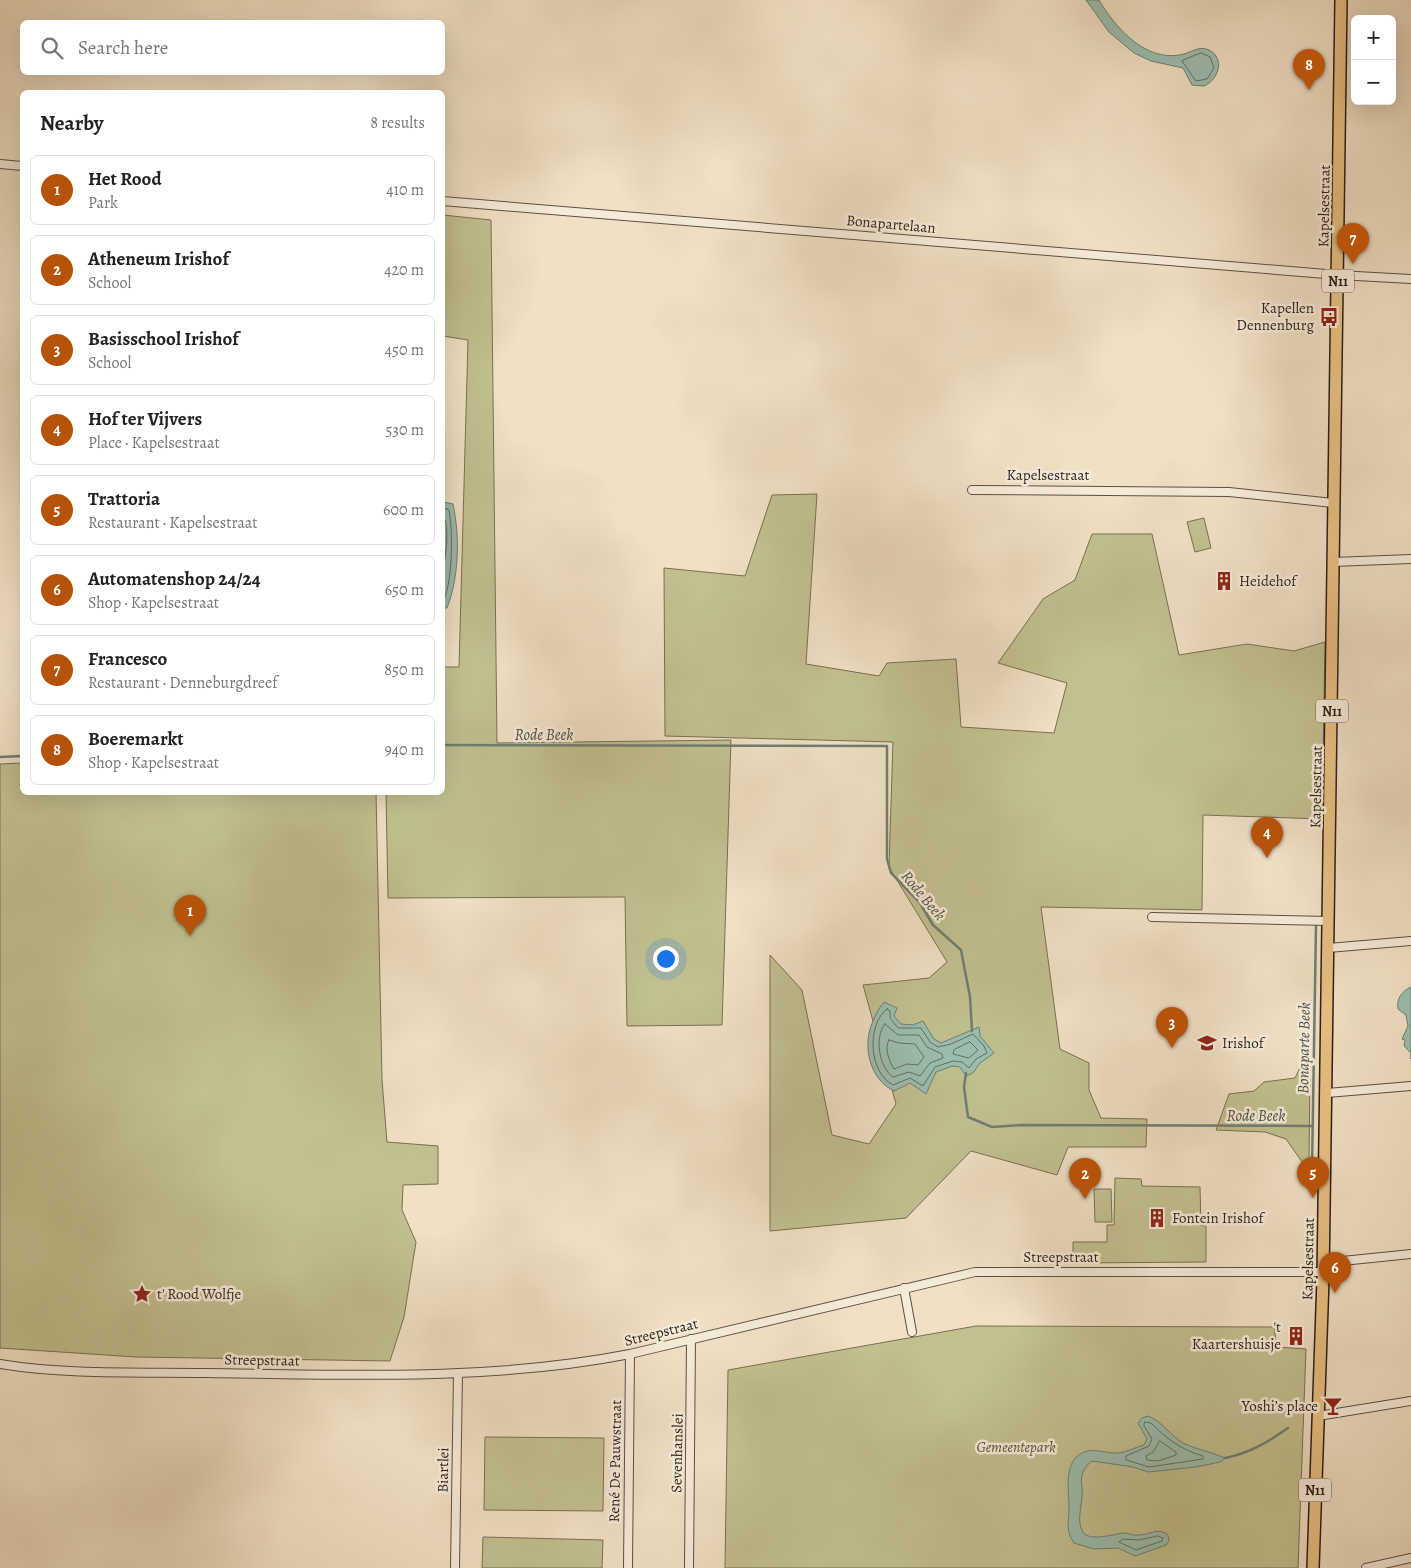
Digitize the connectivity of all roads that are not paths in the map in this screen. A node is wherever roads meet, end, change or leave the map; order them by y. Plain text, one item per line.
1 (1341, 0) edge
2 (0, 164) edge
3 (20, 166) edge
4 (445, 201) edge
5 (1338, 275) junction
6 (1411, 279) edge
7 (972, 490) dead end
8 (1333, 503) junction
9 (1411, 559) edge
10 (1333, 562) junction
11 (1152, 917) dead end
12 (1329, 921) junction
13 (1411, 941) edge
14 (1328, 948) junction
15 (1411, 1086) edge
16 (1326, 1093) junction
17 (1411, 1254) edge
18 (1323, 1268) junction
19 (904, 1288) junction
20 (912, 1332) dead end
21 (691, 1339) junction
22 (630, 1354) junction
23 (0, 1364) edge
24 (458, 1373) junction
25 (1411, 1401) edge
26 (1318, 1416) junction
27 (1411, 1558) edge
28 (455, 1568) edge
29 (628, 1568) edge
30 (689, 1568) edge
31 (1313, 1568) edge
32 (1366, 1568) edge

1 - 5 main road, Kapelsestraat / N11
2 - 3 street
4 - 5 street, Bonapartelaan
5 - 6 street, Bonapartelaan
5 - 8 main road, Kapelsestraat / N11
7 - 8 street, Kapelsestraat
8 - 10 main road, Kapelsestraat / N11
9 - 10 street
10 - 12 main road, Kapelsestraat / N11
11 - 12 street
12 - 14 main road, Kapelsestraat / N11
13 - 14 street
14 - 16 main road, Kapelsestraat / N11
15 - 16 street
16 - 18 main road, Kapelsestraat / N11
17 - 18 street, Streepstraat
18 - 19 street, Streepstraat
18 - 26 main road, Kapelsestraat / N11
19 - 20 street
19 - 21 street, Streepstraat
21 - 22 street, Streepstraat
21 - 30 street, Sevenhanslei
22 - 24 street, Streepstraat
22 - 29 street, René De Pauwstraat
23 - 24 street, Streepstraat
24 - 28 street, Biartlei
25 - 26 street
26 - 31 main road, N11
27 - 32 street

